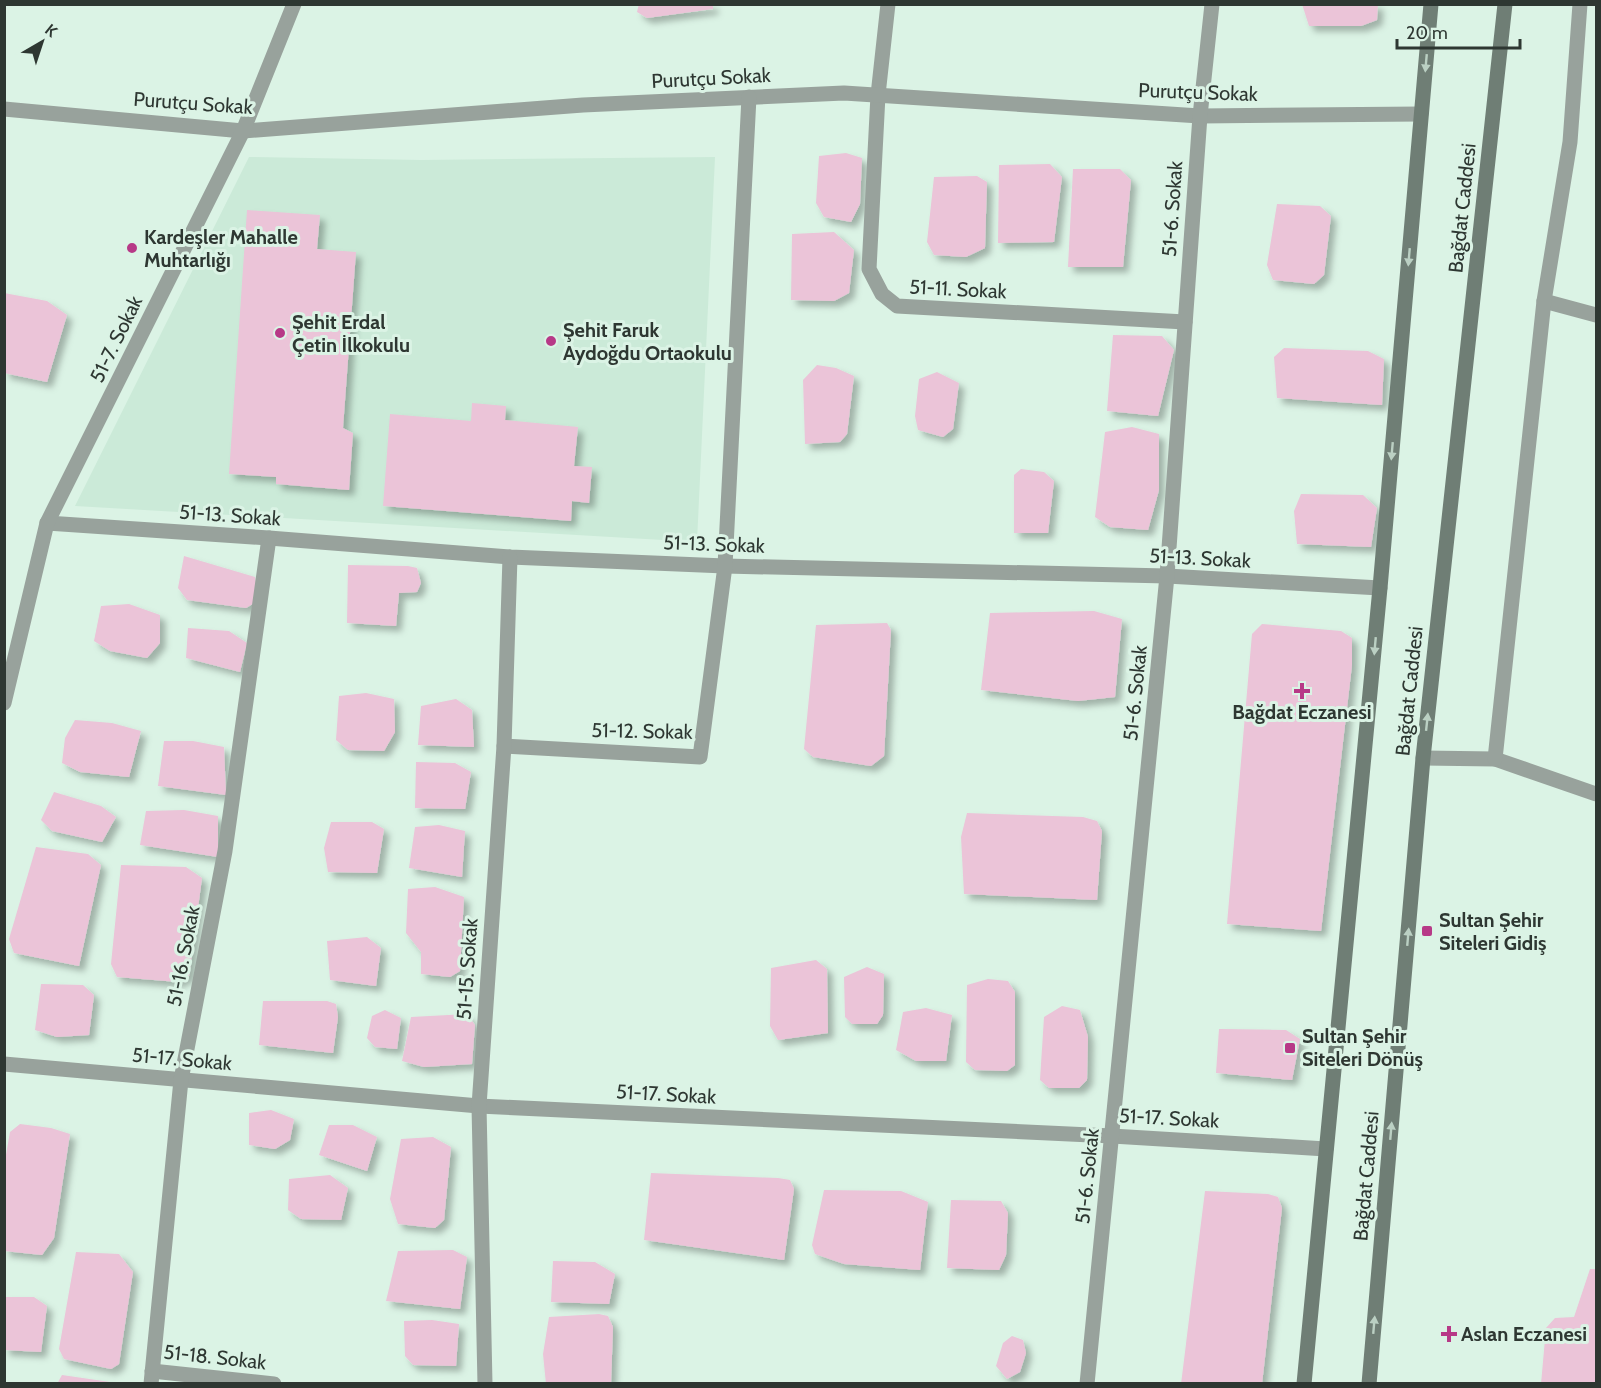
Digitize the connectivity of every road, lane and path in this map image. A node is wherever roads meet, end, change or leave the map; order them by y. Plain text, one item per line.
1 (294, 4) edge
2 (888, 4) edge
3 (1212, 4) edge
4 (1431, 4) edge
5 (1505, 4) edge
6 (1580, 4) edge
7 (878, 95) junction
8 (749, 97) junction
9 (4, 109) edge
10 (1421, 114) junction
11 (1200, 116) junction
12 (243, 130) junction
13 (1544, 301) junction
14 (1596, 315) edge
15 (1185, 322) junction
16 (47, 524) junction
17 (269, 538) junction
18 (510, 557) junction
19 (725, 566) junction
20 (1167, 576) junction
21 (1380, 588) junction
22 (4, 703) edge
23 (504, 746) junction
24 (1423, 758) junction
25 (1495, 759) junction
26 (1596, 794) edge
27 (4, 1064) edge
28 (181, 1080) junction
29 (479, 1106) junction
30 (1112, 1136) junction
31 (1326, 1149) junction
32 (151, 1377) edge
33 (274, 1383) edge
34 (485, 1383) edge
35 (1087, 1383) edge
36 (1304, 1383) edge
37 (1369, 1383) edge

1 - 12 street, 51-7. Sokak
2 - 7 street, 51-11. Sokak
3 - 11 street, 51-6. Sokak
4 -> 10 main road, Bağdat Caddesi
24 -> 5 main road, Bağdat Caddesi
6 - 13 street
7 - 8 street, Purutçu Sokak
7 - 11 street, Purutçu Sokak
7 - 15 street, 51-11. Sokak
8 - 12 street, Purutçu Sokak
8 - 19 street
9 - 12 street, Purutçu Sokak
10 - 11 street, Purutçu Sokak
10 -> 21 main road, Bağdat Caddesi
11 - 15 street, 51-6. Sokak
12 - 16 street, 51-7. Sokak
13 - 14 street
13 - 25 street
15 - 20 street, 51-6. Sokak
16 - 17 street, 51-13. Sokak
16 - 22 street, 51-7. Sokak
17 - 18 street, 51-13. Sokak
17 - 28 street, 51-16. Sokak
18 - 19 street, 51-13. Sokak
18 - 23 street, 51-15. Sokak
19 - 20 street, 51-13. Sokak
19 - 23 street, 51-12. Sokak
20 - 21 street, 51-13. Sokak
20 - 30 street, 51-6. Sokak
21 -> 31 main road, Bağdat Caddesi
23 - 29 street, 51-15. Sokak
24 - 25 street
37 -> 24 main road, Bağdat Caddesi
25 - 26 street
27 - 28 street, 51-17. Sokak
28 - 29 street, 51-17. Sokak
28 - 32 street, 51-16. Sokak
29 - 30 street, 51-17. Sokak
29 - 34 street, 51-15. Sokak
30 - 31 street, 51-17. Sokak
30 - 35 street, 51-6. Sokak
31 - 36 main road, Bağdat Caddesi
32 - 33 street, 51-18. Sokak

